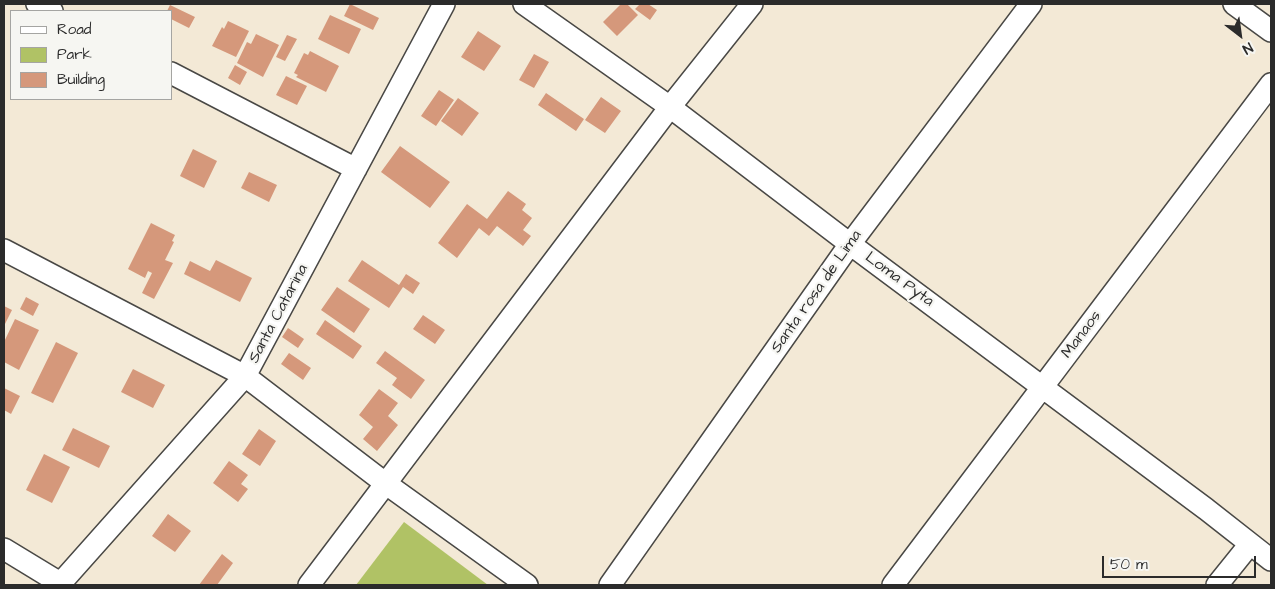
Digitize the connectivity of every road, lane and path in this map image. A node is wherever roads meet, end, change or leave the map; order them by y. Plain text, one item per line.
1 (37, 4) edge
2 (444, 4) edge
3 (524, 4) edge
4 (752, 4) edge
5 (1032, 4) edge
6 (1234, 4) edge
7 (50, 10) edge
8 (1271, 31) edge
9 (172, 74) edge
10 (1271, 84) edge
11 (670, 107) junction
12 (356, 168) junction
13 (850, 244) junction
14 (4, 250) edge
15 (245, 376) junction
16 (1043, 387) junction
17 (385, 483) junction
18 (1250, 544) junction
19 (4, 549) edge
20 (1271, 560) edge
21 (60, 584) edge
22 (309, 585) edge
23 (528, 585) edge
24 (610, 585) edge
25 (893, 585) edge
26 (1218, 585) edge

1 - 7 street
2 - 12 street, Santa Catarina
3 - 11 street, Loma Pyta
4 - 11 street
5 - 13 street, Santa rosa de Lima
6 - 8 street
9 - 12 street
10 - 16 street, Manaos
11 - 13 street, Loma Pyta
11 - 17 street
12 - 15 street, Santa Catarina
13 - 16 street, Loma Pyta
13 - 24 street, Santa rosa de Lima
14 - 15 street
15 - 17 street
15 - 21 street, Santa Catarina
16 - 18 street, Loma Pyta
16 - 25 street, Manaos
17 - 22 street
17 - 23 street
18 - 20 street, Loma Pyta
18 - 26 street
19 - 21 street

